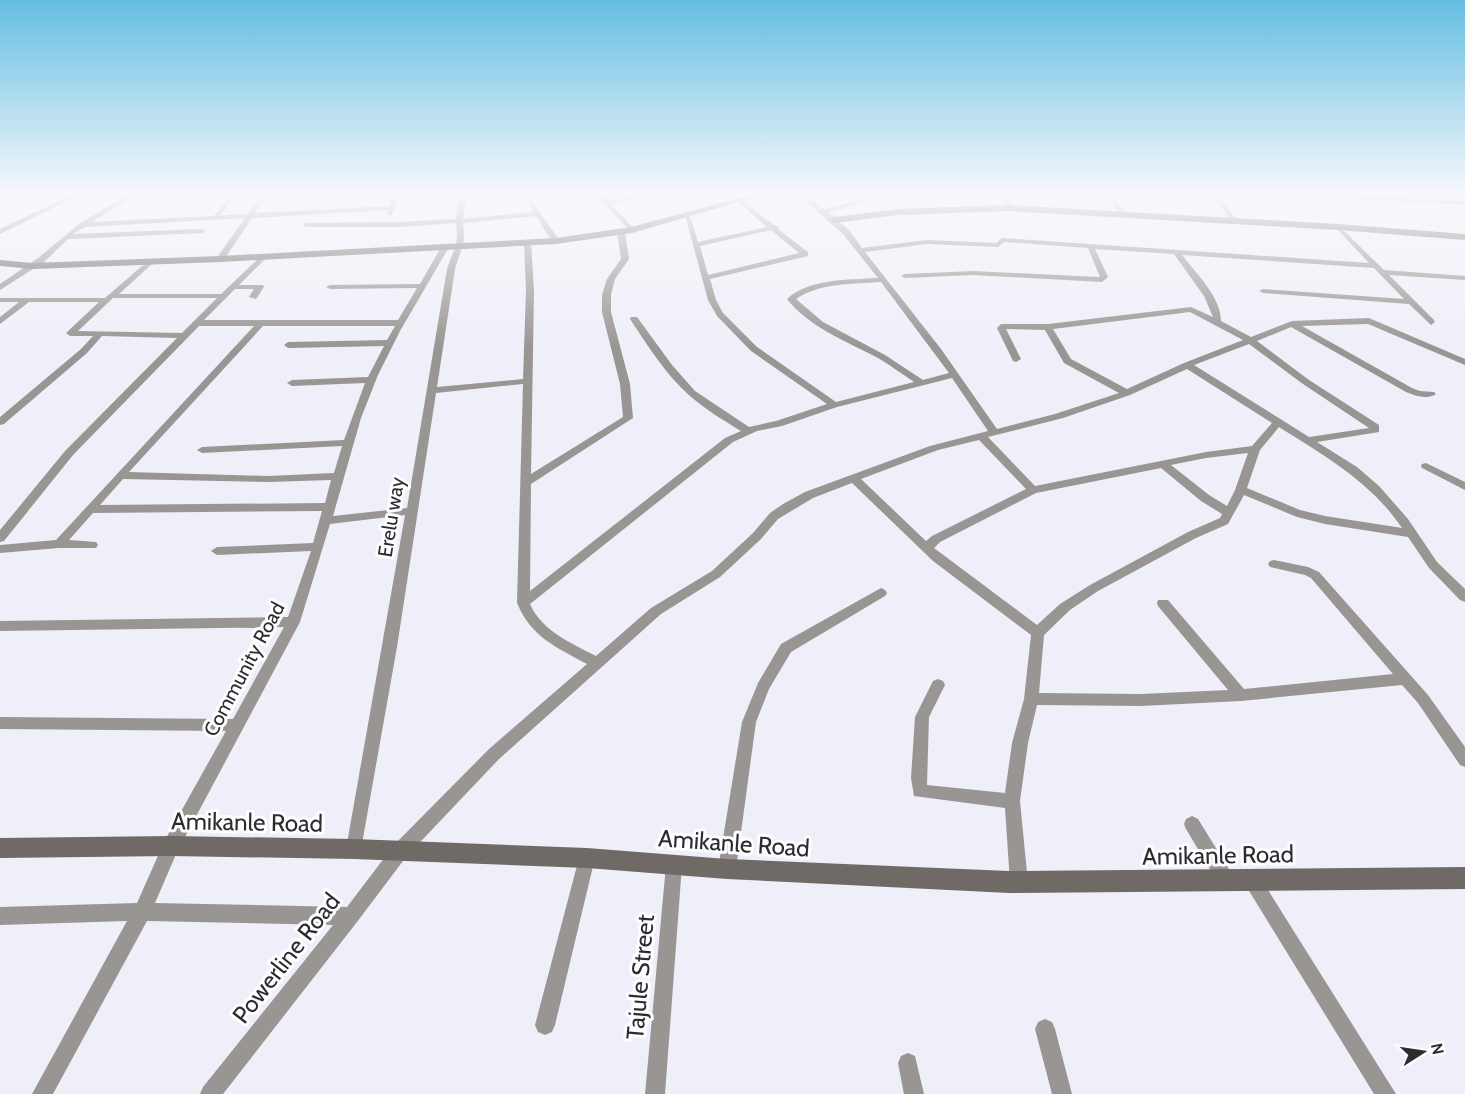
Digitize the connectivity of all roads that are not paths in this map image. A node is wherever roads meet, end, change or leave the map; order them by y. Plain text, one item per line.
1 (56, 245) edge
2 (230, 245) edge
3 (454, 245) edge
4 (496, 245) edge
5 (528, 245) edge
6 (623, 245) edge
7 (695, 245) edge
8 (795, 245) edge
9 (856, 245) edge
10 (901, 245) edge
11 (1066, 245) edge
12 (1356, 245) edge
13 (1091, 247) junction
14 (451, 248) junction
15 (860, 250) junction
16 (1176, 252) junction
17 (262, 257) junction
18 (220, 259) junction
19 (150, 261) junction
20 (0, 263) edge
21 (33, 266) junction
22 (1381, 269) junction
23 (905, 276) dead end
24 (706, 278) junction
25 (1465, 278) edge
26 (884, 280) junction
27 (423, 286) junction
28 (233, 287) junction
29 (330, 287) dead end
30 (0, 288) edge
31 (1263, 291) dead end
32 (225, 296) junction
33 (253, 297) dead end
34 (108, 298) junction
35 (0, 300) edge
36 (27, 300) junction
37 (1412, 302) junction
38 (634, 319) dead end
39 (0, 321) edge
40 (1217, 321) junction
41 (1431, 322) dead end
42 (199, 323) junction
43 (261, 323) junction
44 (402, 323) junction
45 (1292, 324) junction
46 (1048, 327) junction
47 (99, 335) junction
48 (186, 336) junction
49 (1250, 340) junction
50 (391, 343) junction
51 (288, 345) dead end
52 (1016, 359) dead end
53 (1465, 362) edge
54 (1187, 365) junction
55 (953, 375) junction
56 (372, 380) junction
57 (528, 381) junction
58 (292, 383) dead end
59 (921, 383) junction
60 (433, 390) junction
61 (1127, 393) junction
62 (1431, 394) dead end
63 (834, 405) junction
64 (0, 422) edge
65 (1278, 422) junction
66 (747, 430) junction
67 (994, 432) junction
68 (980, 435) junction
69 (1310, 440) junction
70 (349, 443) junction
71 (1255, 449) junction
72 (202, 450) dead end
73 (1163, 464) junction
74 (1426, 466) dead end
75 (120, 475) junction
76 (339, 476) junction
77 (853, 478) junction
78 (526, 482) junction
79 (1465, 486) edge
80 (1033, 490) junction
81 (1241, 490) junction
82 (91, 509) junction
83 (411, 511) junction
84 (1228, 512) junction
85 (328, 514) junction
86 (1412, 534) junction
87 (0, 538) edge
88 (59, 544) junction
89 (92, 545) dead end
90 (318, 547) junction
91 (926, 548) junction
92 (0, 549) edge
93 (217, 551) dead end
94 (1274, 564) dead end
95 (881, 593) dead end
96 (1464, 595) edge
97 (523, 603) junction
98 (1163, 603) dead end
99 (294, 622) junction
100 (0, 626) edge
101 (1038, 633) junction
102 (598, 663) junction
103 (1405, 679) junction
104 (938, 685) dead end
105 (1241, 695) junction
106 (1031, 699) junction
107 (0, 723) edge
108 (237, 725) junction
109 (1465, 760) edge
110 (1012, 801) junction
111 (1192, 824) dead end
112 (171, 846) junction
113 (0, 848) edge
114 (354, 849) junction
115 (400, 851) junction
116 (587, 858) junction
117 (674, 865) junction
118 (727, 869) junction
119 (1465, 878) edge
120 (1226, 880) junction
121 (1252, 880) junction
122 (1019, 882) junction
123 (142, 912) junction
124 (0, 916) edge
125 (351, 916) junction
126 (545, 1025) dead end
127 (1045, 1029) dead end
128 (908, 1062) dead end
129 (42, 1094) edge
130 (210, 1094) edge
131 (655, 1094) edge
132 (914, 1094) edge
133 (1062, 1094) edge
134 (1386, 1094) edge

1 - 21 street
2 - 18 street
3 - 14 street, Erelu way
4 - 14 street
5 - 57 street
6 - 78 street
7 - 24 street
8 - 24 street
9 - 15 street
10 - 15 street
11 - 13 street
12 - 22 street
13 - 16 street
13 - 23 street
14 - 17 street
14 - 27 street, Community Road
14 - 60 street, Erelu way
15 - 26 street
16 - 22 street
16 - 40 street
17 - 18 street
17 - 28 street
18 - 19 street
19 - 21 street
19 - 34 street
20 - 21 street
21 - 30 street
22 - 25 street
22 - 37 street
24 - 63 street
26 - 55 street
26 - 59 street
27 - 29 street
27 - 44 street, Community Road
28 - 32 street
28 - 33 street
31 - 37 street
32 - 34 street
32 - 42 street
34 - 36 street
34 - 47 street
35 - 36 street
36 - 39 street
37 - 41 street
38 - 66 street
40 - 46 street
40 - 49 street
42 - 43 street
42 - 48 street
43 - 44 street
43 - 75 street
44 - 50 street, Community Road
45 - 49 street, Powerline Road
45 - 53 street, Powerline Road
45 - 62 street
46 - 52 street
46 - 61 street
47 - 48 street
47 - 64 street
48 - 87 street
49 - 54 street, Powerline Road
49 - 69 street
50 - 51 street
50 - 56 street, Community Road
54 - 61 street, Powerline Road
54 - 65 street
55 - 59 street
55 - 67 street
56 - 58 street
56 - 70 street, Community Road
57 - 60 street
57 - 78 street
59 - 63 street
60 - 83 street, Erelu way
61 - 67 street, Powerline Road
63 - 66 street
65 - 69 street
65 - 71 street
66 - 97 street
67 - 68 street, Powerline Road
68 - 77 street, Powerline Road
68 - 80 street
69 - 86 street
70 - 72 street
70 - 76 street, Community Road
71 - 73 street
71 - 81 street
73 - 80 street
73 - 84 street
74 - 79 street
75 - 76 street
75 - 82 street
76 - 85 street, Community Road
77 - 91 street
77 - 102 street, Powerline Road
78 - 97 street
80 - 91 street
81 - 84 street
81 - 86 street
82 - 85 street
82 - 88 street
83 - 85 street
83 - 114 street, Erelu way
84 - 101 street
85 - 90 street, Community Road
86 - 96 street
88 - 89 street
88 - 92 street
90 - 93 street
90 - 99 street, Community Road
91 - 101 street
94 - 103 street
95 - 118 street
97 - 102 street
98 - 105 street
99 - 100 street
99 - 108 street, Community Road
101 - 106 street
102 - 115 street, Powerline Road
103 - 105 street
103 - 109 street
104 - 110 street
105 - 106 street
106 - 110 street
107 - 108 street
108 - 112 street, Community Road
110 - 122 street
111 - 120 street
112 - 113 street, Amikanle Road
112 - 114 street, Amikanle Road
112 - 123 street, Community Road
114 - 115 street, Amikanle Road
115 - 116 street, Amikanle Road
115 - 125 street, Powerline Road
116 - 117 street, Amikanle Road
116 - 126 street
117 - 118 street, Amikanle Road
117 - 131 street, Tajule Street
118 - 122 street, Amikanle Road
119 - 121 street, Amikanle Road
120 - 121 street, Amikanle Road
120 - 122 street, Amikanle Road
121 - 134 street
123 - 124 street
123 - 125 street
123 - 129 street, Community Road
125 - 130 street, Powerline Road
127 - 133 street
128 - 132 street

